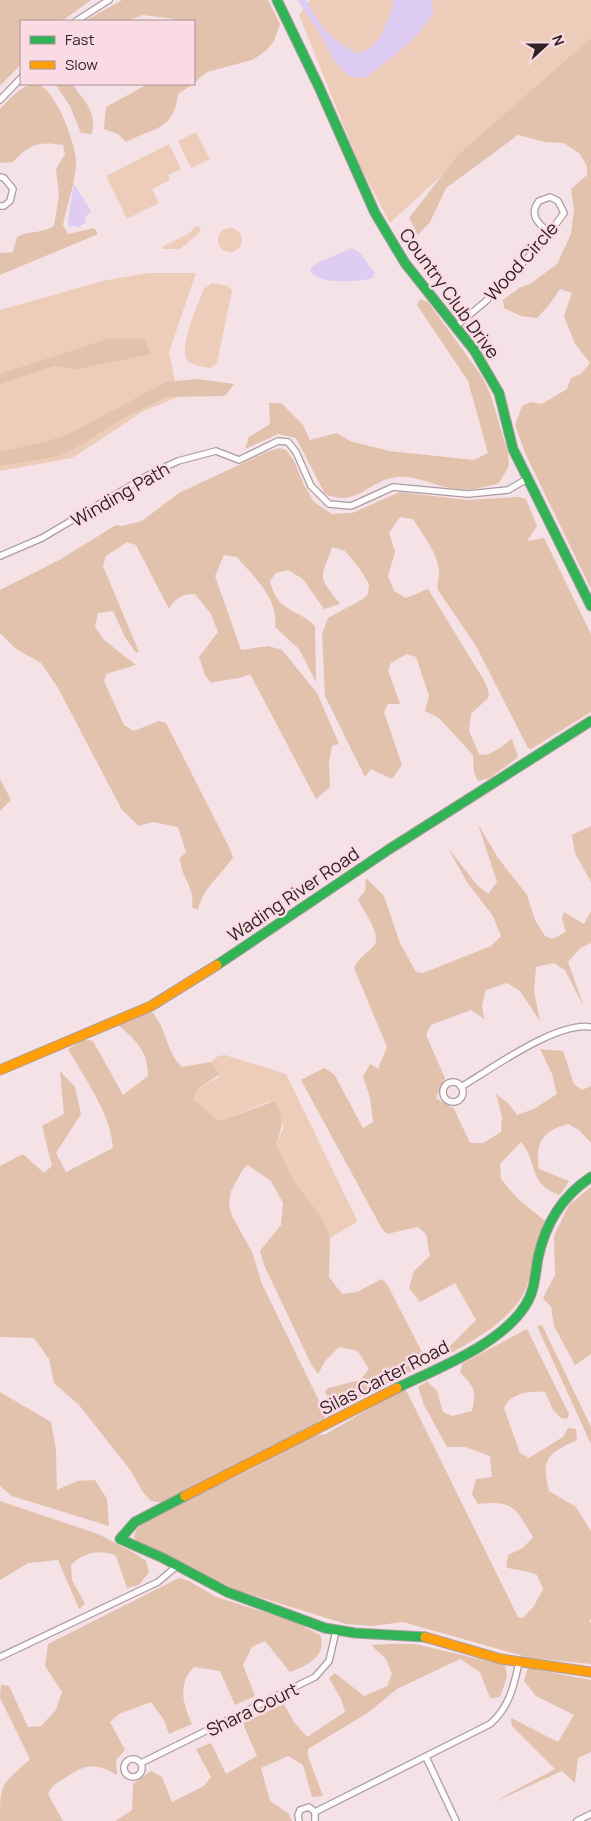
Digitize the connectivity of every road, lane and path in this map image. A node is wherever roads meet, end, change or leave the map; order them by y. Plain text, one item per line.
1 (109, 0) edge
2 (276, 0) edge
3 (78, 20) edge
4 (20, 79) edge
5 (0, 100) edge
6 (0, 177) edge
7 (0, 206) edge
8 (549, 233) junction
9 (454, 327) junction
10 (527, 479) junction
11 (0, 556) edge
12 (591, 606) edge
13 (591, 721) edge
14 (591, 1027) edge
15 (0, 1070) edge
16 (461, 1087) dead end
17 (591, 1177) edge
18 (177, 1566) junction
19 (336, 1631) junction
20 (0, 1657) edge
21 (519, 1662) junction
22 (591, 1672) edge
23 (426, 1757) junction
24 (141, 1764) dead end
25 (316, 1812) junction
26 (591, 1814) edge
27 (299, 1821) edge
28 (316, 1821) edge
29 (456, 1821) edge
30 (577, 1821) edge

1 - 3 street
2 - 9 street, Country Club Drive
4 - 5 street
6 - 7 street
8 - 8 street, Wood Circle
8 - 9 street, Wood Circle
9 - 10 street, Country Club Drive
10 - 11 street, Winding Path
10 - 12 street, Country Club Drive
13 - 15 street, Wading River Road
14 - 16 street
17 - 18 street, Silas Carter Road
18 - 19 street
18 - 20 street
19 - 21 street
19 - 24 street, Shara Court
21 - 22 street
21 - 23 street
23 - 25 street
23 - 29 street
25 - 27 street
25 - 28 street
26 - 30 street

